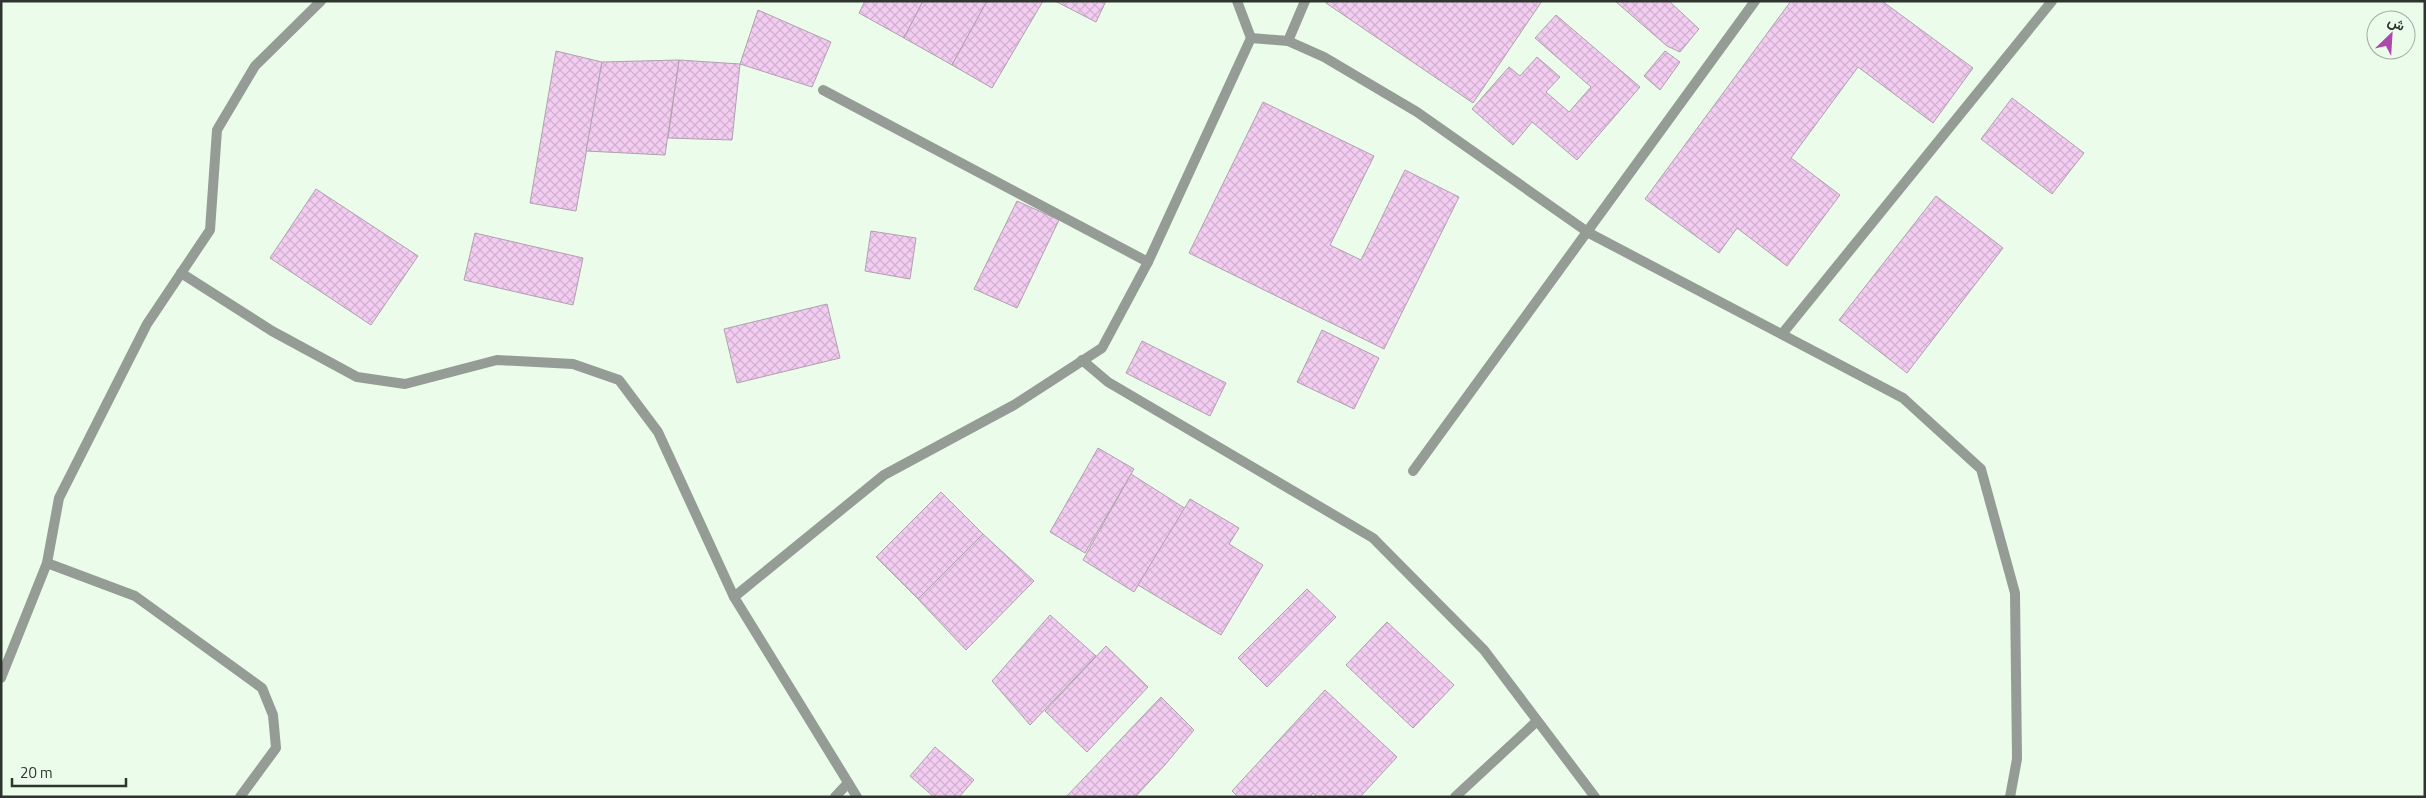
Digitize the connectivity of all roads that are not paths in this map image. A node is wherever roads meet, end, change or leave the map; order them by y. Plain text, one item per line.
1 (321, 1) edge
2 (1237, 1) edge
3 (1305, 1) edge
4 (1755, 1) edge
5 (2052, 1) edge
6 (1251, 38) junction
7 (1288, 41) junction
8 (823, 90) dead end
9 (1589, 232) junction
10 (1148, 262) junction
11 (181, 273) junction
12 (1782, 334) junction
13 (1082, 360) junction
14 (1414, 471) dead end
15 (47, 563) junction
16 (734, 597) junction
17 (1, 678) edge
18 (1537, 721) junction
19 (848, 783) junction
20 (240, 797) edge
21 (835, 797) edge
22 (857, 797) edge
23 (1455, 797) edge
24 (1595, 797) edge
25 (2010, 797) edge

1 - 11 street
2 - 6 street
3 - 7 street
4 - 9 street
5 - 12 street
6 - 7 street
6 - 10 street
7 - 9 street
8 - 10 street
9 - 12 street
9 - 14 street
10 - 13 street
11 - 15 street
11 - 16 street
12 - 25 street
13 - 16 street
13 - 18 street
15 - 17 street
15 - 20 street
16 - 19 street
18 - 23 street
18 - 24 street
19 - 21 street
19 - 22 street

